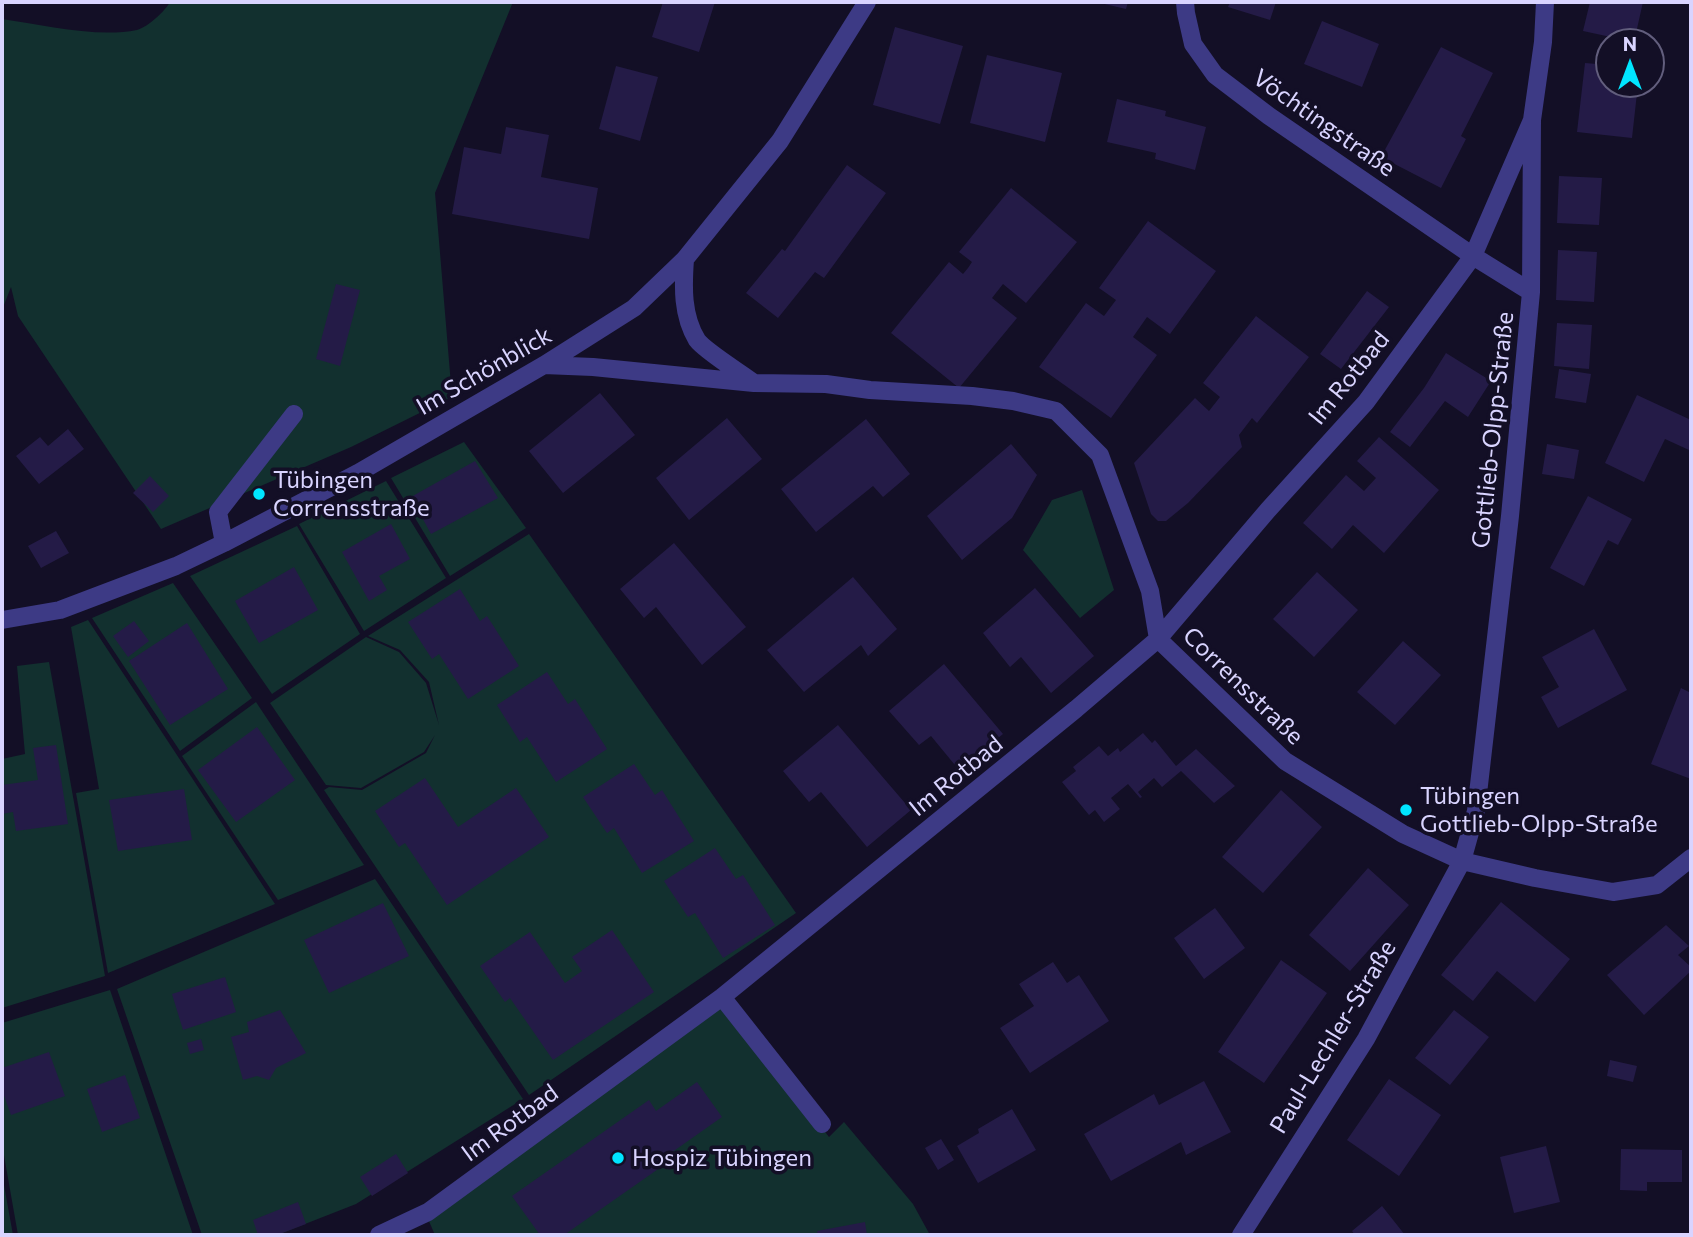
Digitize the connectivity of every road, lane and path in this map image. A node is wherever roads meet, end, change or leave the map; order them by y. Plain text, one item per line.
1 (867, 2) edge
2 (1185, 2) edge
3 (1545, 2) edge
4 (1532, 120) junction
5 (1473, 256) junction
6 (685, 259) junction
7 (1531, 292) junction
8 (544, 365) junction
9 (754, 383) junction
10 (294, 414) dead end
11 (224, 543) junction
12 (2, 620) edge
13 (1158, 639) junction
14 (1691, 858) edge
15 (1462, 861) junction
16 (722, 997) junction
17 (822, 1124) dead end
18 (387, 1232) edge
19 (1241, 1235) edge

1 - 6 street, Im Schönblick
2 - 5 street, Vöchtingstraße
3 - 4 street, Gottlieb-Olpp-Straße
4 - 5 street, Im Rotbad
4 - 7 street, Gottlieb-Olpp-Straße
5 - 7 street
5 - 13 street, Im Rotbad
6 - 8 street, Im Schönblick
6 - 9 street
7 - 15 street, Gottlieb-Olpp-Straße
8 - 9 street, Corrensstraße
8 - 11 street, Im Schönblick
9 - 13 street, Corrensstraße
10 - 11 street
11 - 12 street, Im Schönblick
13 - 15 street, Corrensstraße
13 - 16 street, Im Rotbad
14 - 15 street, Corrensstraße
15 - 19 street, Paul-Lechler-Straße
16 - 17 street
16 - 18 street, Im Rotbad

